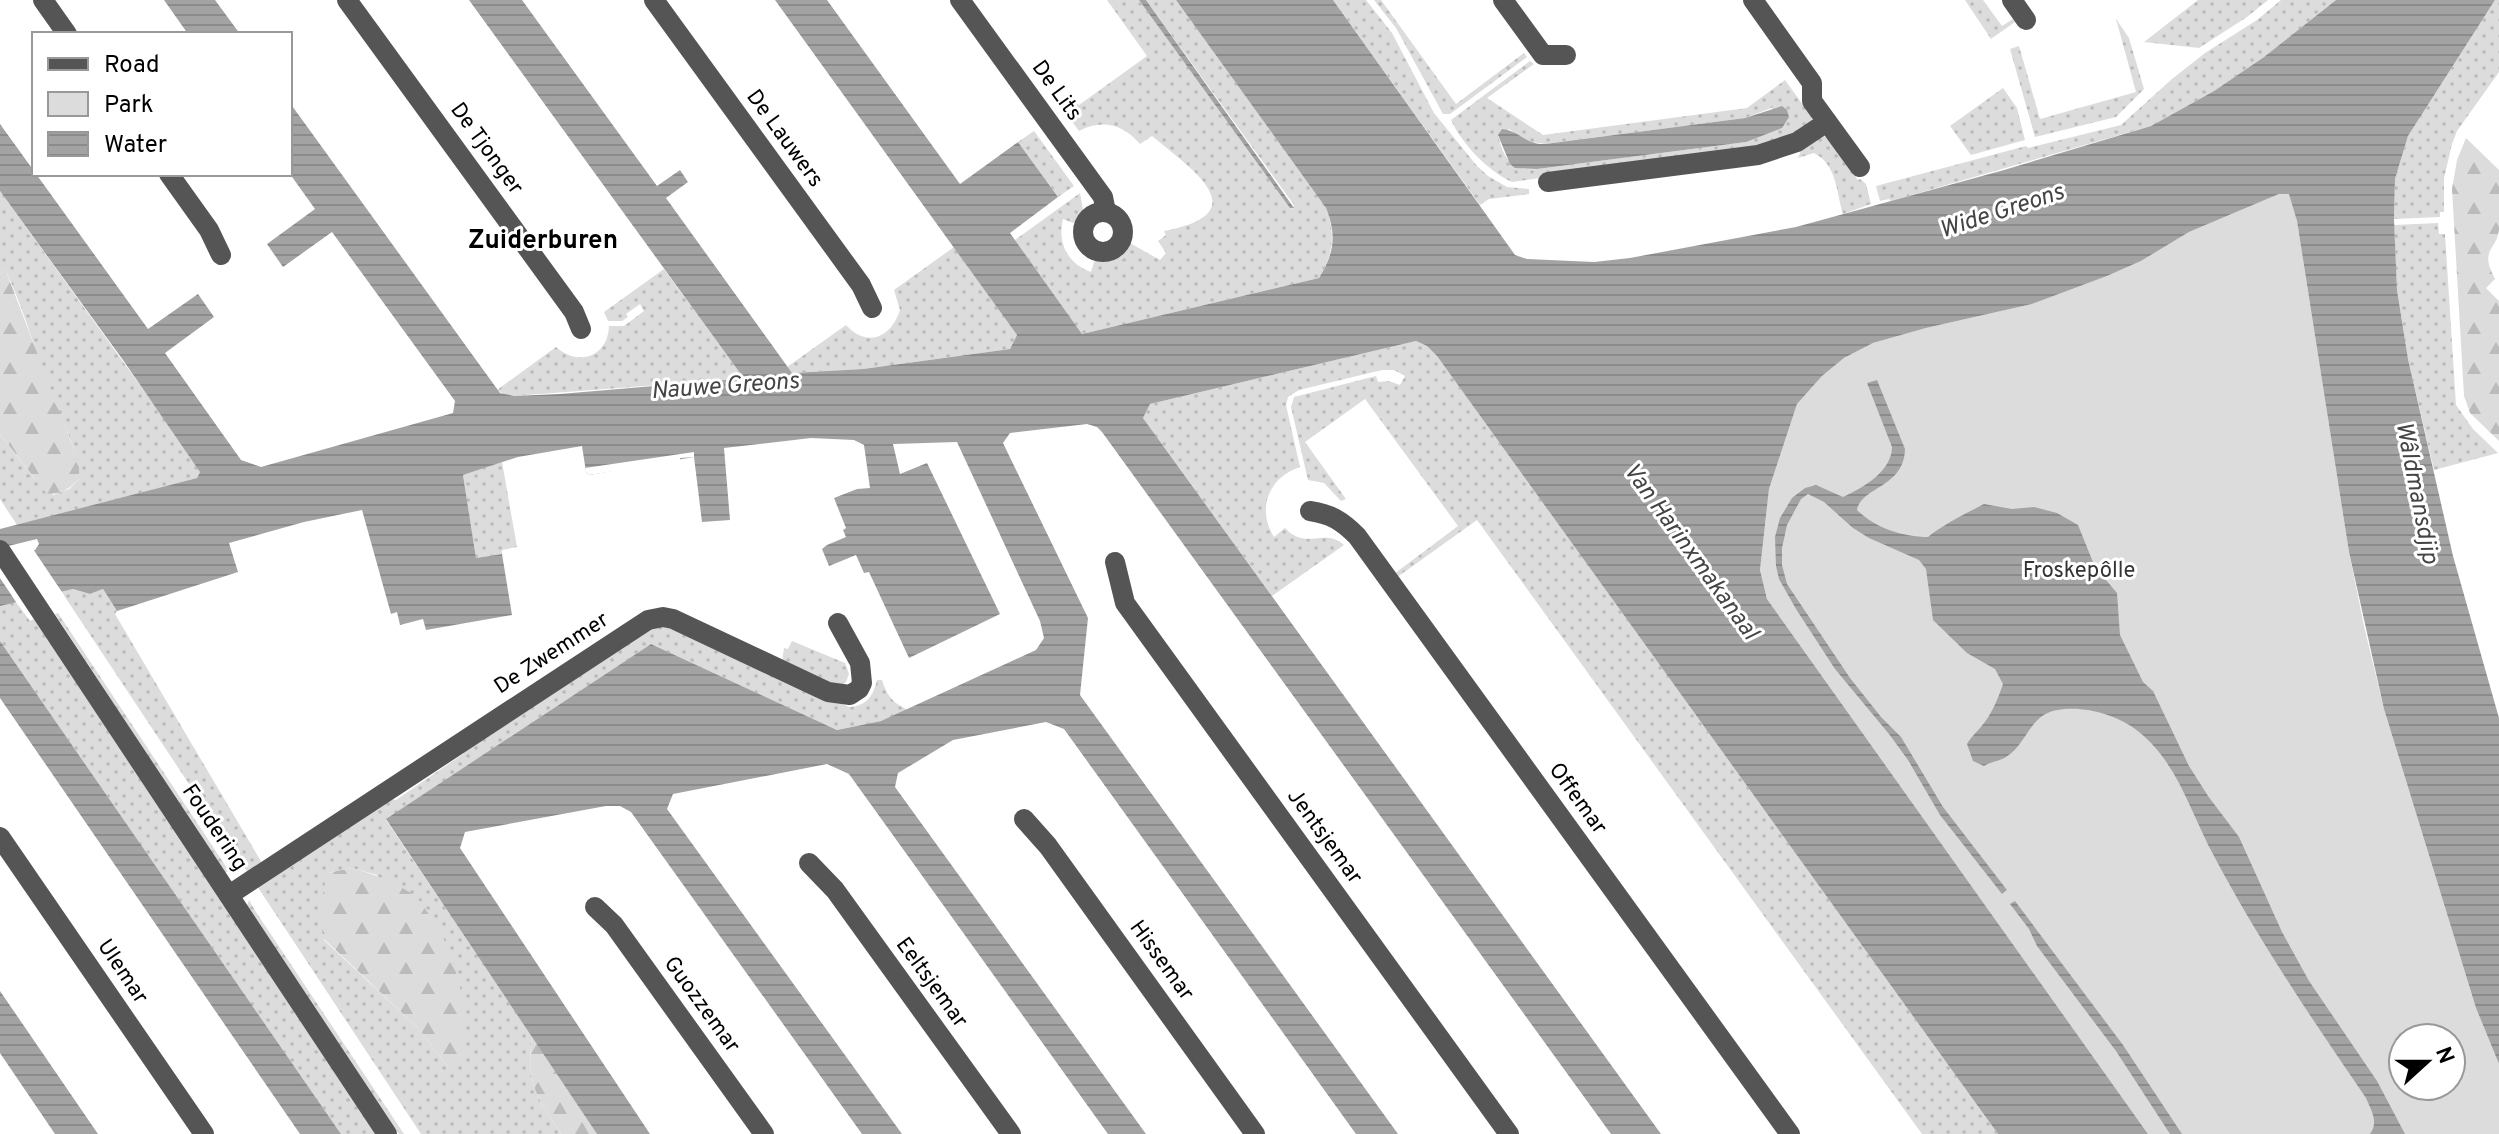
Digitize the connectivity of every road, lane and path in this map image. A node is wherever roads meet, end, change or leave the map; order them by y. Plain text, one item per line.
1 (43, 0) edge
2 (347, 0) edge
3 (654, 0) edge
4 (960, 0) edge
5 (1503, 0) edge
6 (1753, 0) edge
7 (2012, 0) edge
8 (2026, 20) dead end
9 (66, 32) edge
10 (1566, 55) dead end
11 (1827, 122) junction
12 (1860, 167) dead end
13 (170, 176) edge
14 (1548, 182) dead end
15 (1106, 212) dead end
16 (221, 255) dead end
17 (872, 308) dead end
18 (581, 329) dead end
19 (1310, 511) dead end
20 (0, 550) edge
21 (1115, 562) dead end
22 (838, 623) dead end
23 (1024, 819) dead end
24 (0, 837) edge
25 (809, 863) dead end
26 (229, 895) junction
27 (595, 907) dead end
28 (204, 1134) edge
29 (387, 1134) edge
30 (764, 1134) edge
31 (1011, 1134) edge
32 (1255, 1134) edge
33 (1509, 1134) edge
34 (1790, 1134) edge

1 - 9 street
2 - 18 street, De Tjonger
3 - 17 street, De Lauwers
4 - 15 street, De Lits
5 - 10 street
6 - 11 street
7 - 8 street
11 - 12 street
11 - 14 street
13 - 16 street
19 - 34 street, Offemar
20 - 26 street, Foudering
21 - 33 street, Jentsjemar
22 - 26 street, De Zwemmer
23 - 32 street, Hissemar
24 - 28 street, Ulemar
25 - 31 street, Eeltsjemar
26 - 29 street, Foudering
27 - 30 street, Guozzemar

